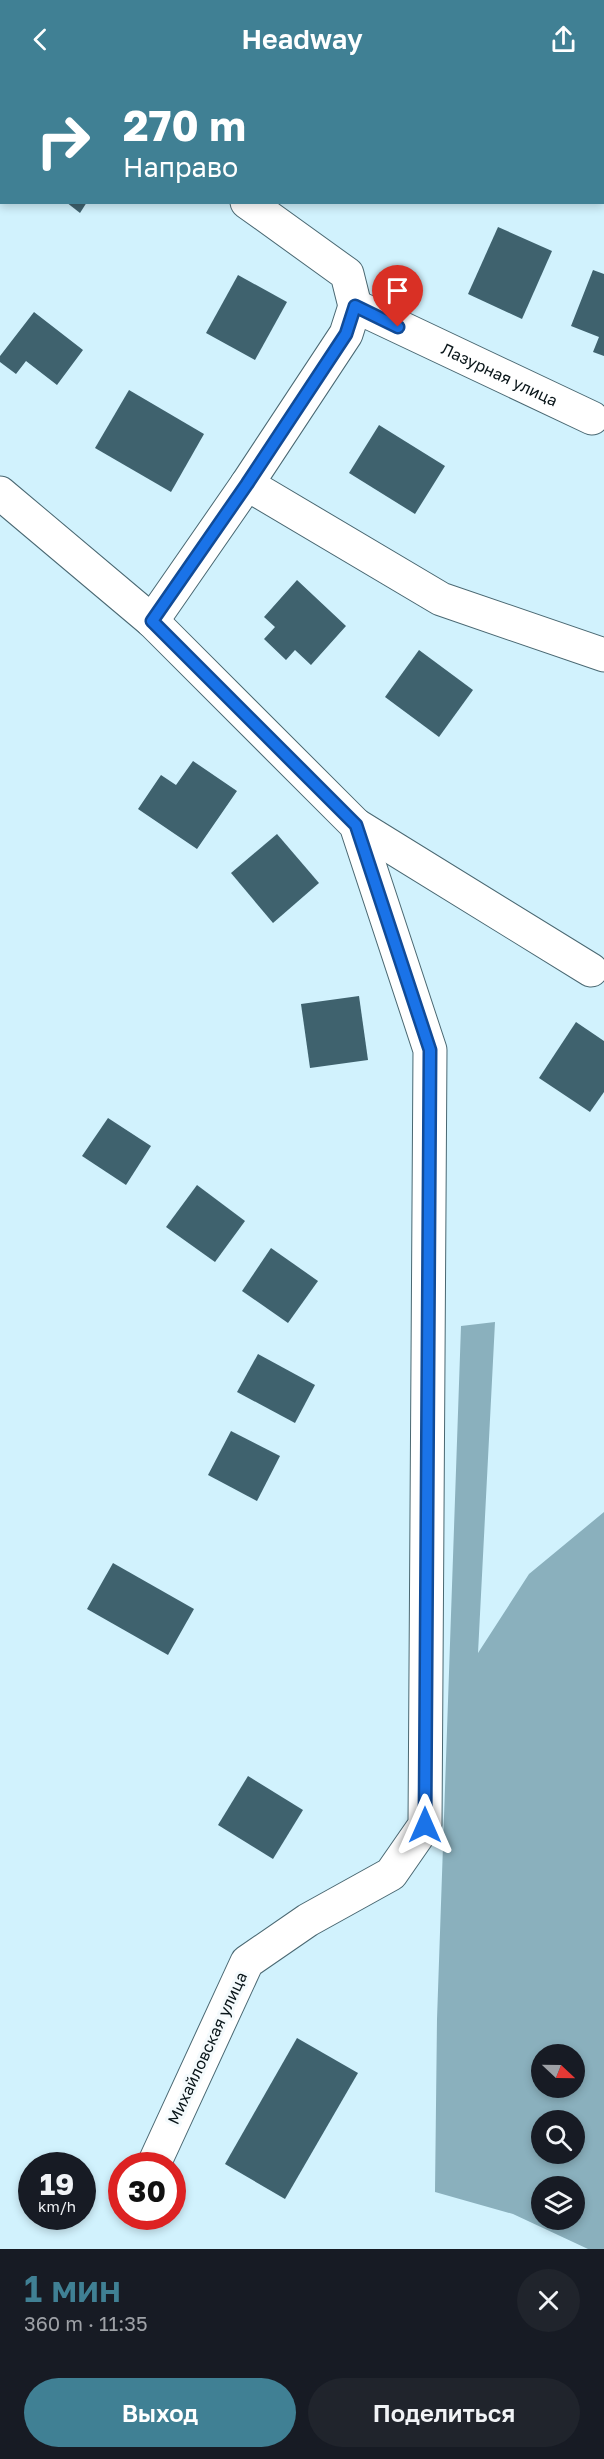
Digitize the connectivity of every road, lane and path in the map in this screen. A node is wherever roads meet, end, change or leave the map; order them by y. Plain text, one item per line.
1 (250, 204) edge
2 (355, 306) junction
3 (592, 418) dead end
4 (247, 484) junction
5 (0, 493) edge
6 (152, 621) junction
7 (604, 655) edge
8 (356, 825) junction
9 (591, 970) dead end
10 (159, 2152) edge

1 - 2 street
2 - 3 street, Лазурная улица
2 - 4 street
4 - 6 street
4 - 7 street
5 - 6 street, Михайловская улица
6 - 8 street, Михайловская улица
8 - 9 street
8 - 10 street, Михайловская улица

